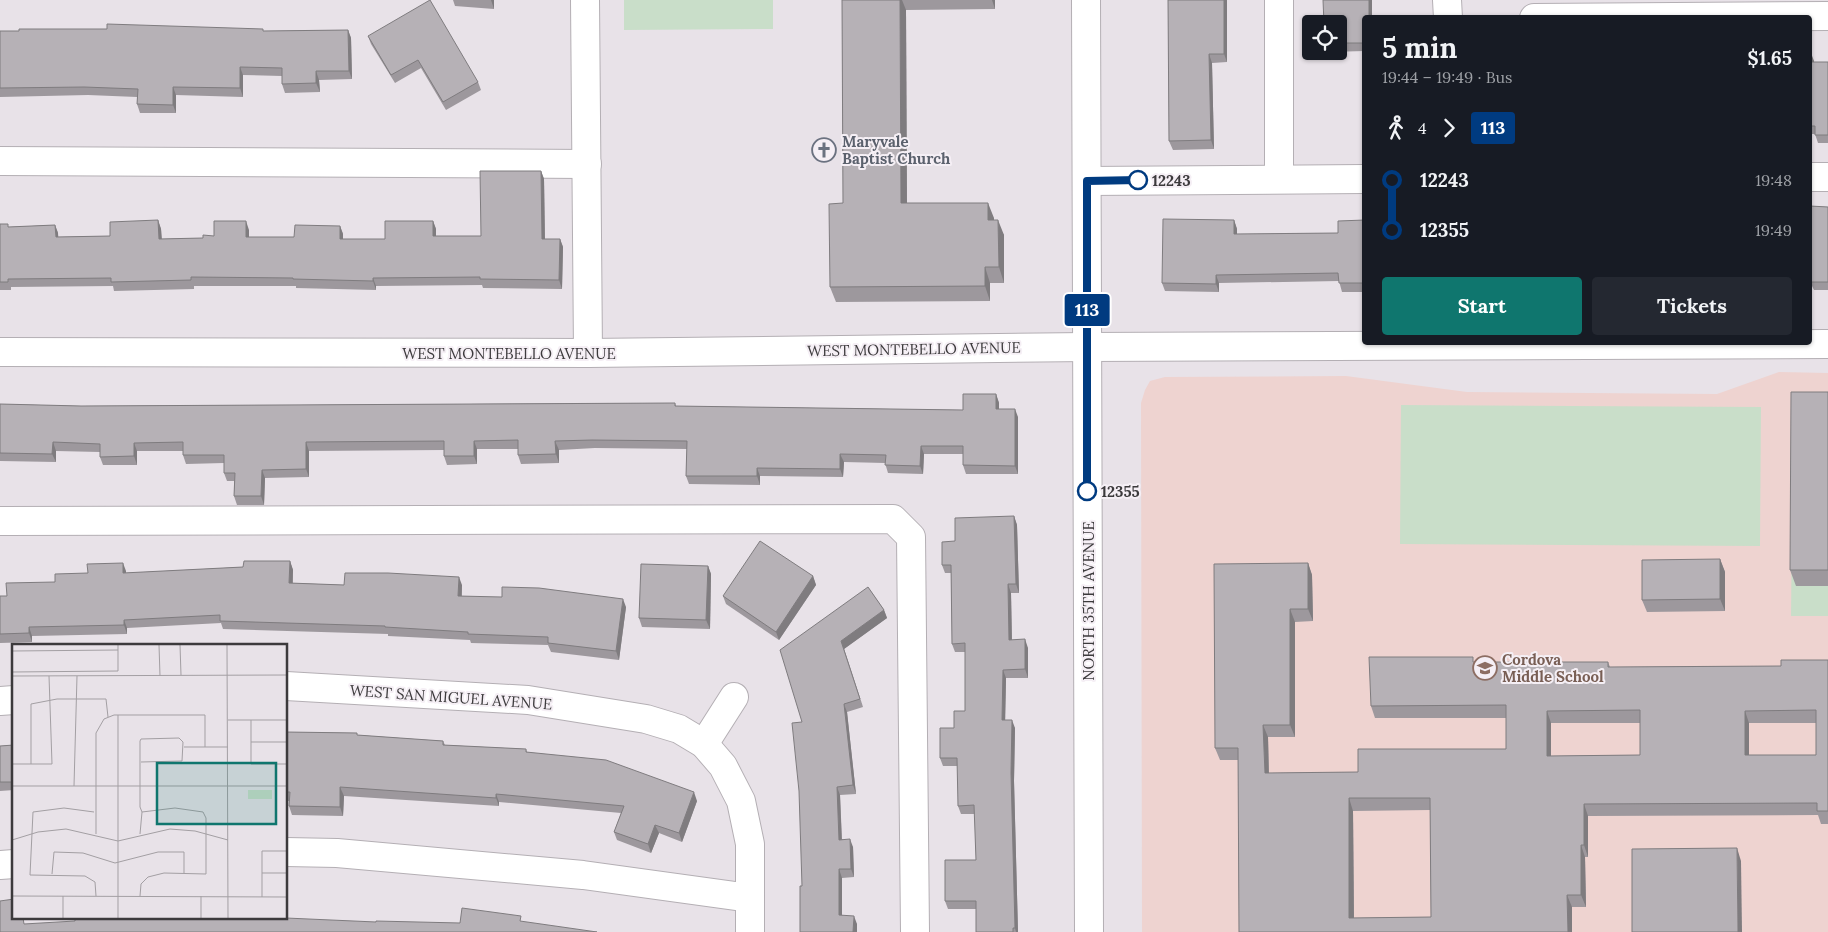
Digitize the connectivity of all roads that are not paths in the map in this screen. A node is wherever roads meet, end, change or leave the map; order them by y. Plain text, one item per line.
1 (585, 0) edge
2 (1086, 0) edge
3 (1279, 0) edge
4 (1448, 0) edge
5 (1448, 15) edge
6 (1812, 16) edge
7 (1828, 16) edge
8 (0, 161) edge
9 (587, 164) junction
10 (1812, 177) edge
11 (1828, 177) edge
12 (1279, 179) junction
13 (1362, 179) edge
14 (1087, 181) junction
15 (1812, 344) edge
16 (1828, 344) edge
17 (1581, 345) edge
18 (1087, 347) junction
19 (0, 352) edge
20 (588, 353) junction
21 (0, 521) edge
22 (288, 686) edge
23 (734, 697) dead end
24 (704, 744) junction
25 (288, 852) edge
26 (750, 898) junction
27 (750, 932) edge
28 (915, 932) edge
29 (1089, 932) edge

1 - 9 street
2 - 14 street, NORTH 35TH AVENUE
3 - 12 street
4 - 5 street
6 - 7 street
8 - 9 street
9 - 20 street
10 - 11 street
12 - 13 street
12 - 14 street
14 - 18 street, NORTH 35TH AVENUE
15 - 16 street, WEST MONTEBELLO AVENUE
17 - 18 street, WEST MONTEBELLO AVENUE
18 - 20 street, WEST MONTEBELLO AVENUE
18 - 29 street, NORTH 35TH AVENUE
19 - 20 street, WEST MONTEBELLO AVENUE
21 - 28 street
22 - 24 street, WEST SAN MIGUEL AVENUE
23 - 24 street
24 - 26 street, WEST SAN MIGUEL AVENUE
25 - 26 street
26 - 27 street, WEST SAN MIGUEL AVENUE

